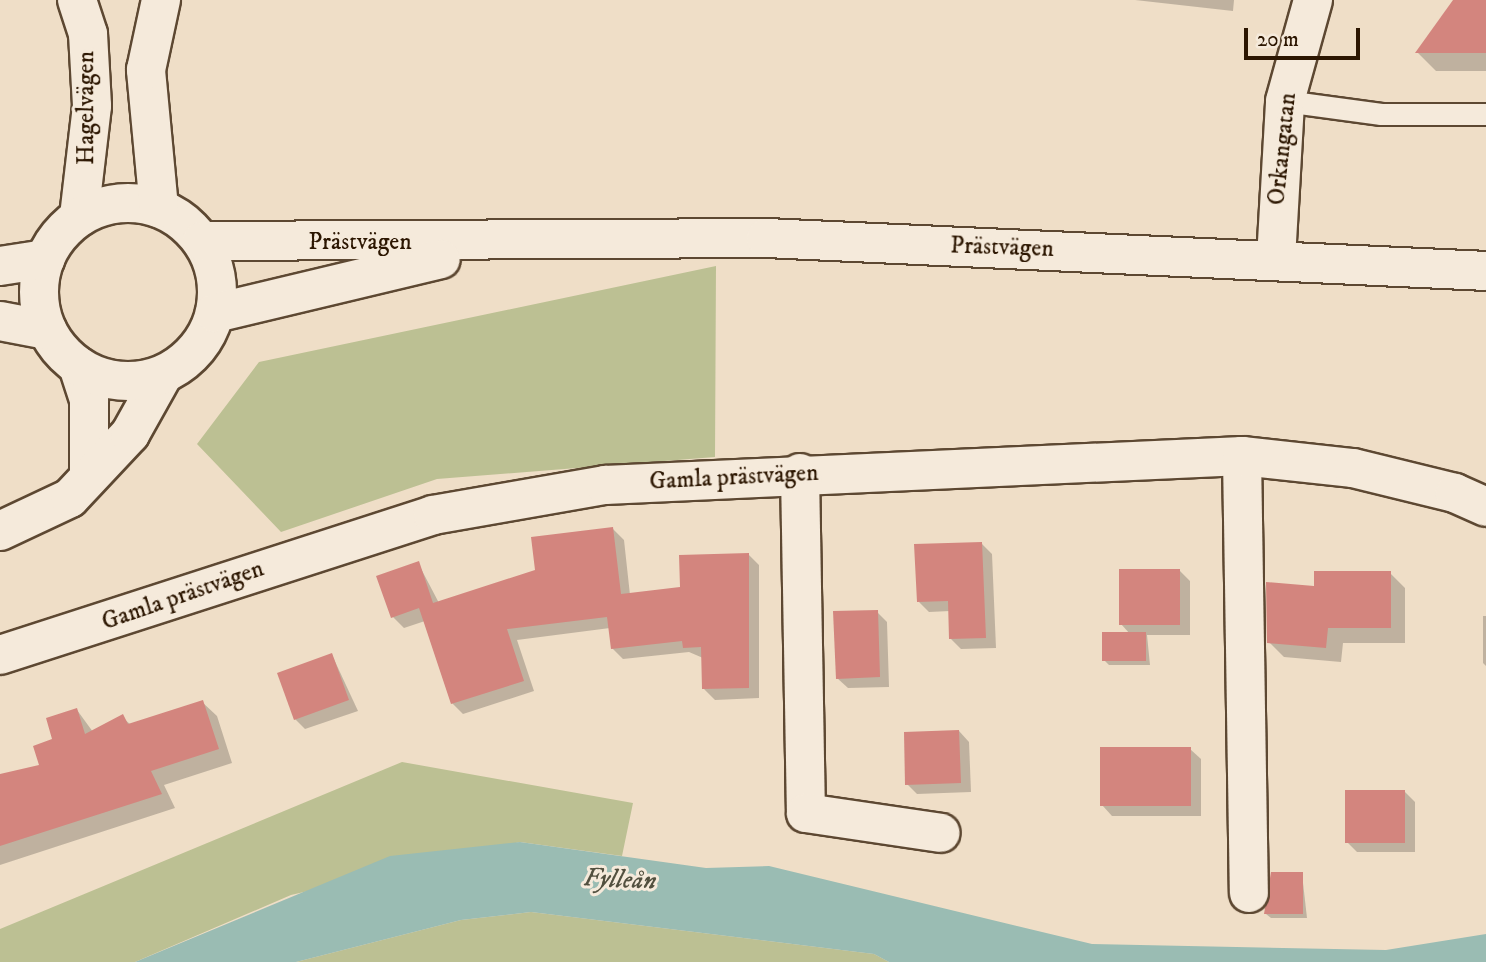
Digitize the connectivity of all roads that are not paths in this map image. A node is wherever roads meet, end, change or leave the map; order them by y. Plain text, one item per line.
1 (77, 0) edge
2 (161, 0) edge
3 (1313, 0) edge
4 (1285, 101) junction
5 (1486, 114) edge
6 (159, 208) junction
7 (79, 217) junction
8 (202, 241) junction
9 (518, 243) junction
10 (45, 259) junction
11 (1276, 259) junction
12 (0, 266) edge
13 (1486, 271) edge
14 (215, 313) junction
15 (0, 321) edge
16 (47, 330) junction
17 (78, 366) junction
18 (163, 375) junction
19 (1242, 456) junction
20 (800, 473) junction
21 (89, 475) junction
22 (1486, 507) edge
23 (0, 531) edge
24 (0, 655) edge
25 (941, 833) dead end
26 (1249, 893) dead end

1 - 7 street, Hagelvägen
2 - 6 street
3 - 4 street, Orkangatan
4 - 5 lane
4 - 11 street, Orkangatan
6 - 7 street
6 - 8 street
7 - 10 street
8 - 9 street, Prästvägen
8 - 14 street
9 - 11 street, Prästvägen
9 - 14 street, Prästvägen
10 - 12 street
10 - 16 street
11 - 13 street, Prästvägen
14 - 18 street
15 - 16 street
16 - 17 street
17 - 18 street
17 - 21 street
18 - 21 street
19 - 20 street, Gamla prästvägen
19 - 22 street, Gamla prästvägen
19 - 26 street
20 - 24 street, Gamla prästvägen
20 - 25 street
21 - 23 street

